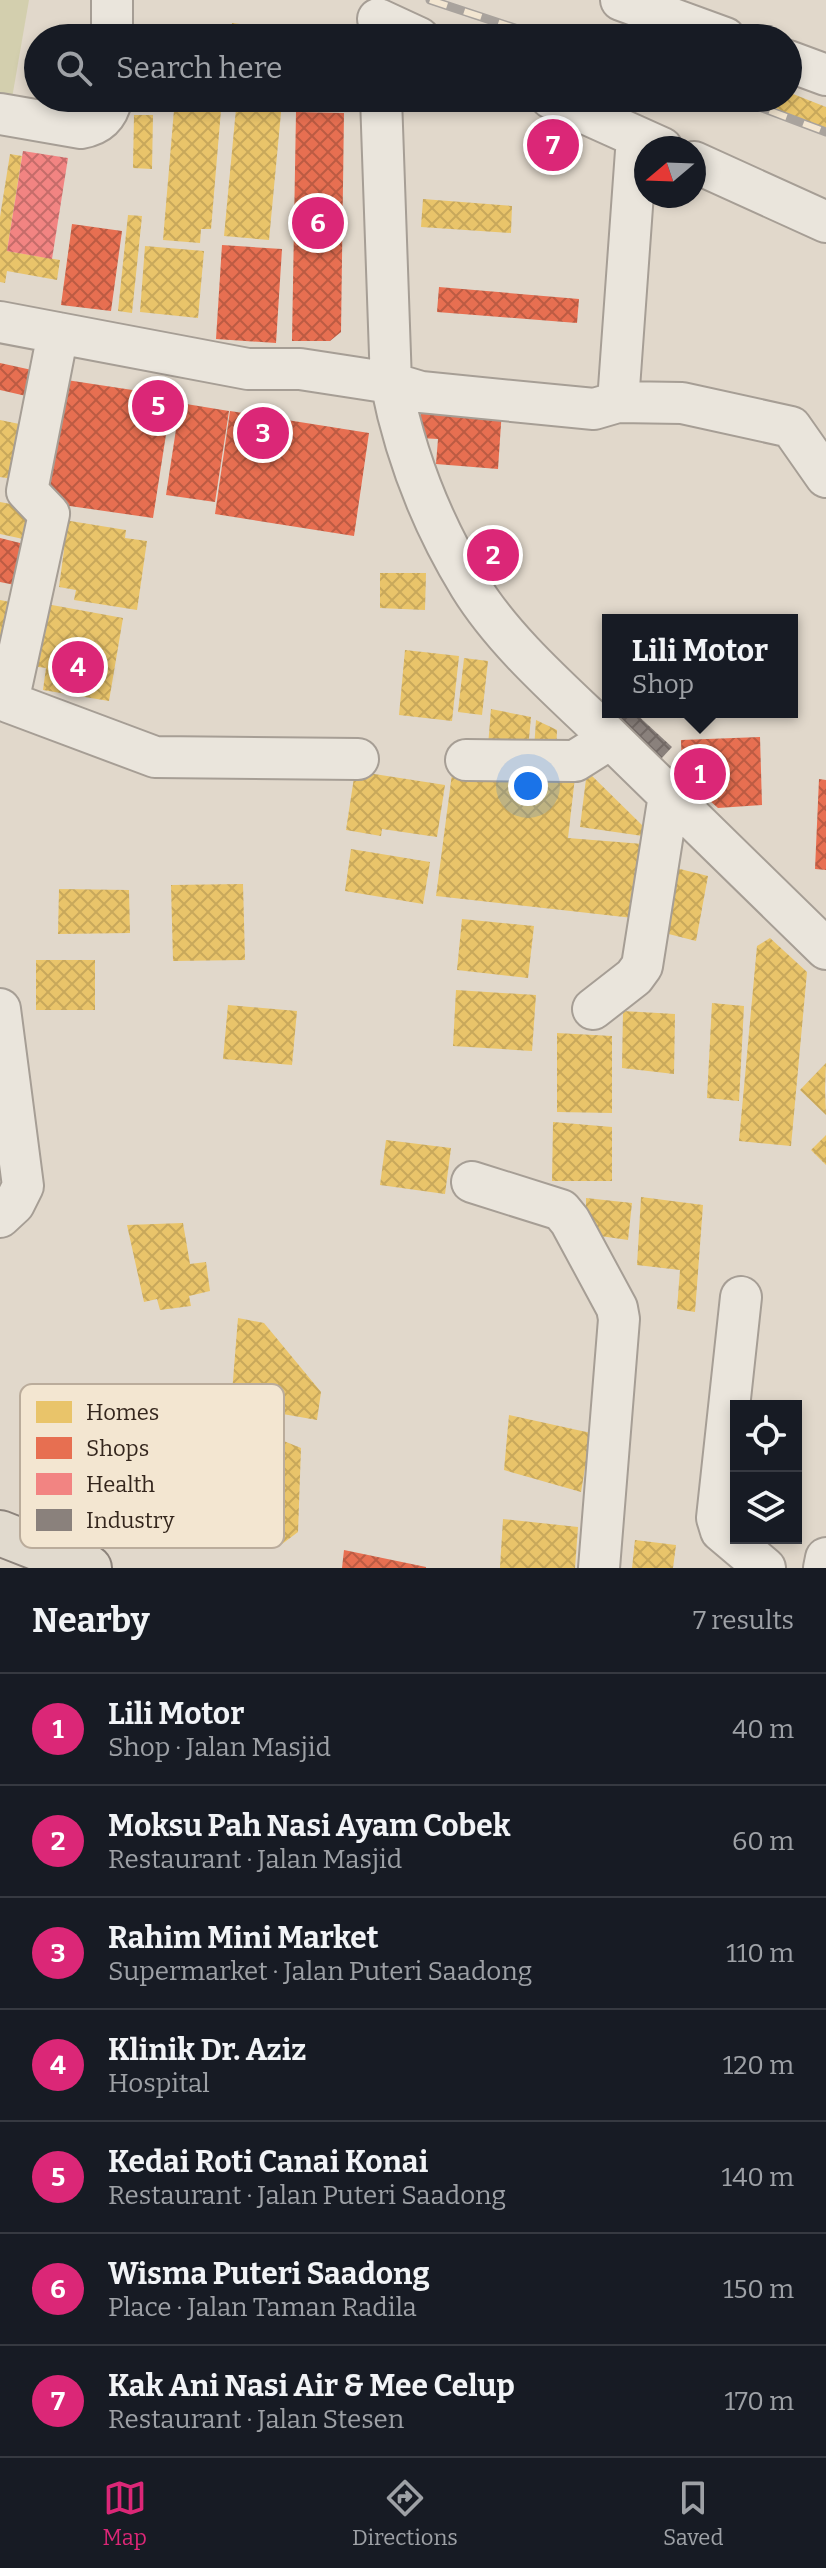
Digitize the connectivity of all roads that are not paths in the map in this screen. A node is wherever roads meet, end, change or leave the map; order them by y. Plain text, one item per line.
1 (112, 0) edge
2 (621, 0) edge
3 (112, 24) edge
4 (687, 24) edge
5 (802, 66) edge
6 (826, 75) edge
7 (108, 112) edge
8 (382, 112) edge
9 (582, 112) edge
10 (0, 114) edge
11 (636, 136) edge
12 (706, 167) edge
13 (642, 208) edge
14 (826, 222) edge
15 (0, 322) edge
16 (58, 333) junction
17 (394, 397) junction
18 (618, 402) junction
19 (826, 477) edge
20 (3, 705) edge
21 (610, 739) junction
22 (358, 759) dead end
23 (466, 760) dead end
24 (669, 795) junction
25 (826, 949) edge
26 (0, 1009) edge
27 (593, 1009) dead end
28 (472, 1182) dead end
29 (0, 1217) edge
30 (741, 1297) dead end
31 (0, 1533) edge
32 (20, 1541) edge
33 (38, 1548) edge
34 (826, 1558) edge
35 (89, 1568) edge
36 (599, 1568) edge
37 (765, 1568) edge
38 (824, 1568) edge

1 - 3 street
2 - 4 street
5 - 6 street
7 - 10 street
8 - 17 street
9 - 11 street
12 - 14 street
13 - 18 street
15 - 16 street
16 - 17 street
16 - 20 street
17 - 18 street
17 - 21 street
18 - 19 street
20 - 22 street
21 - 23 street
21 - 24 street
24 - 25 street
24 - 27 street
26 - 29 street
28 - 36 street
30 - 37 street
31 - 32 main road
33 - 35 main road
34 - 38 street

